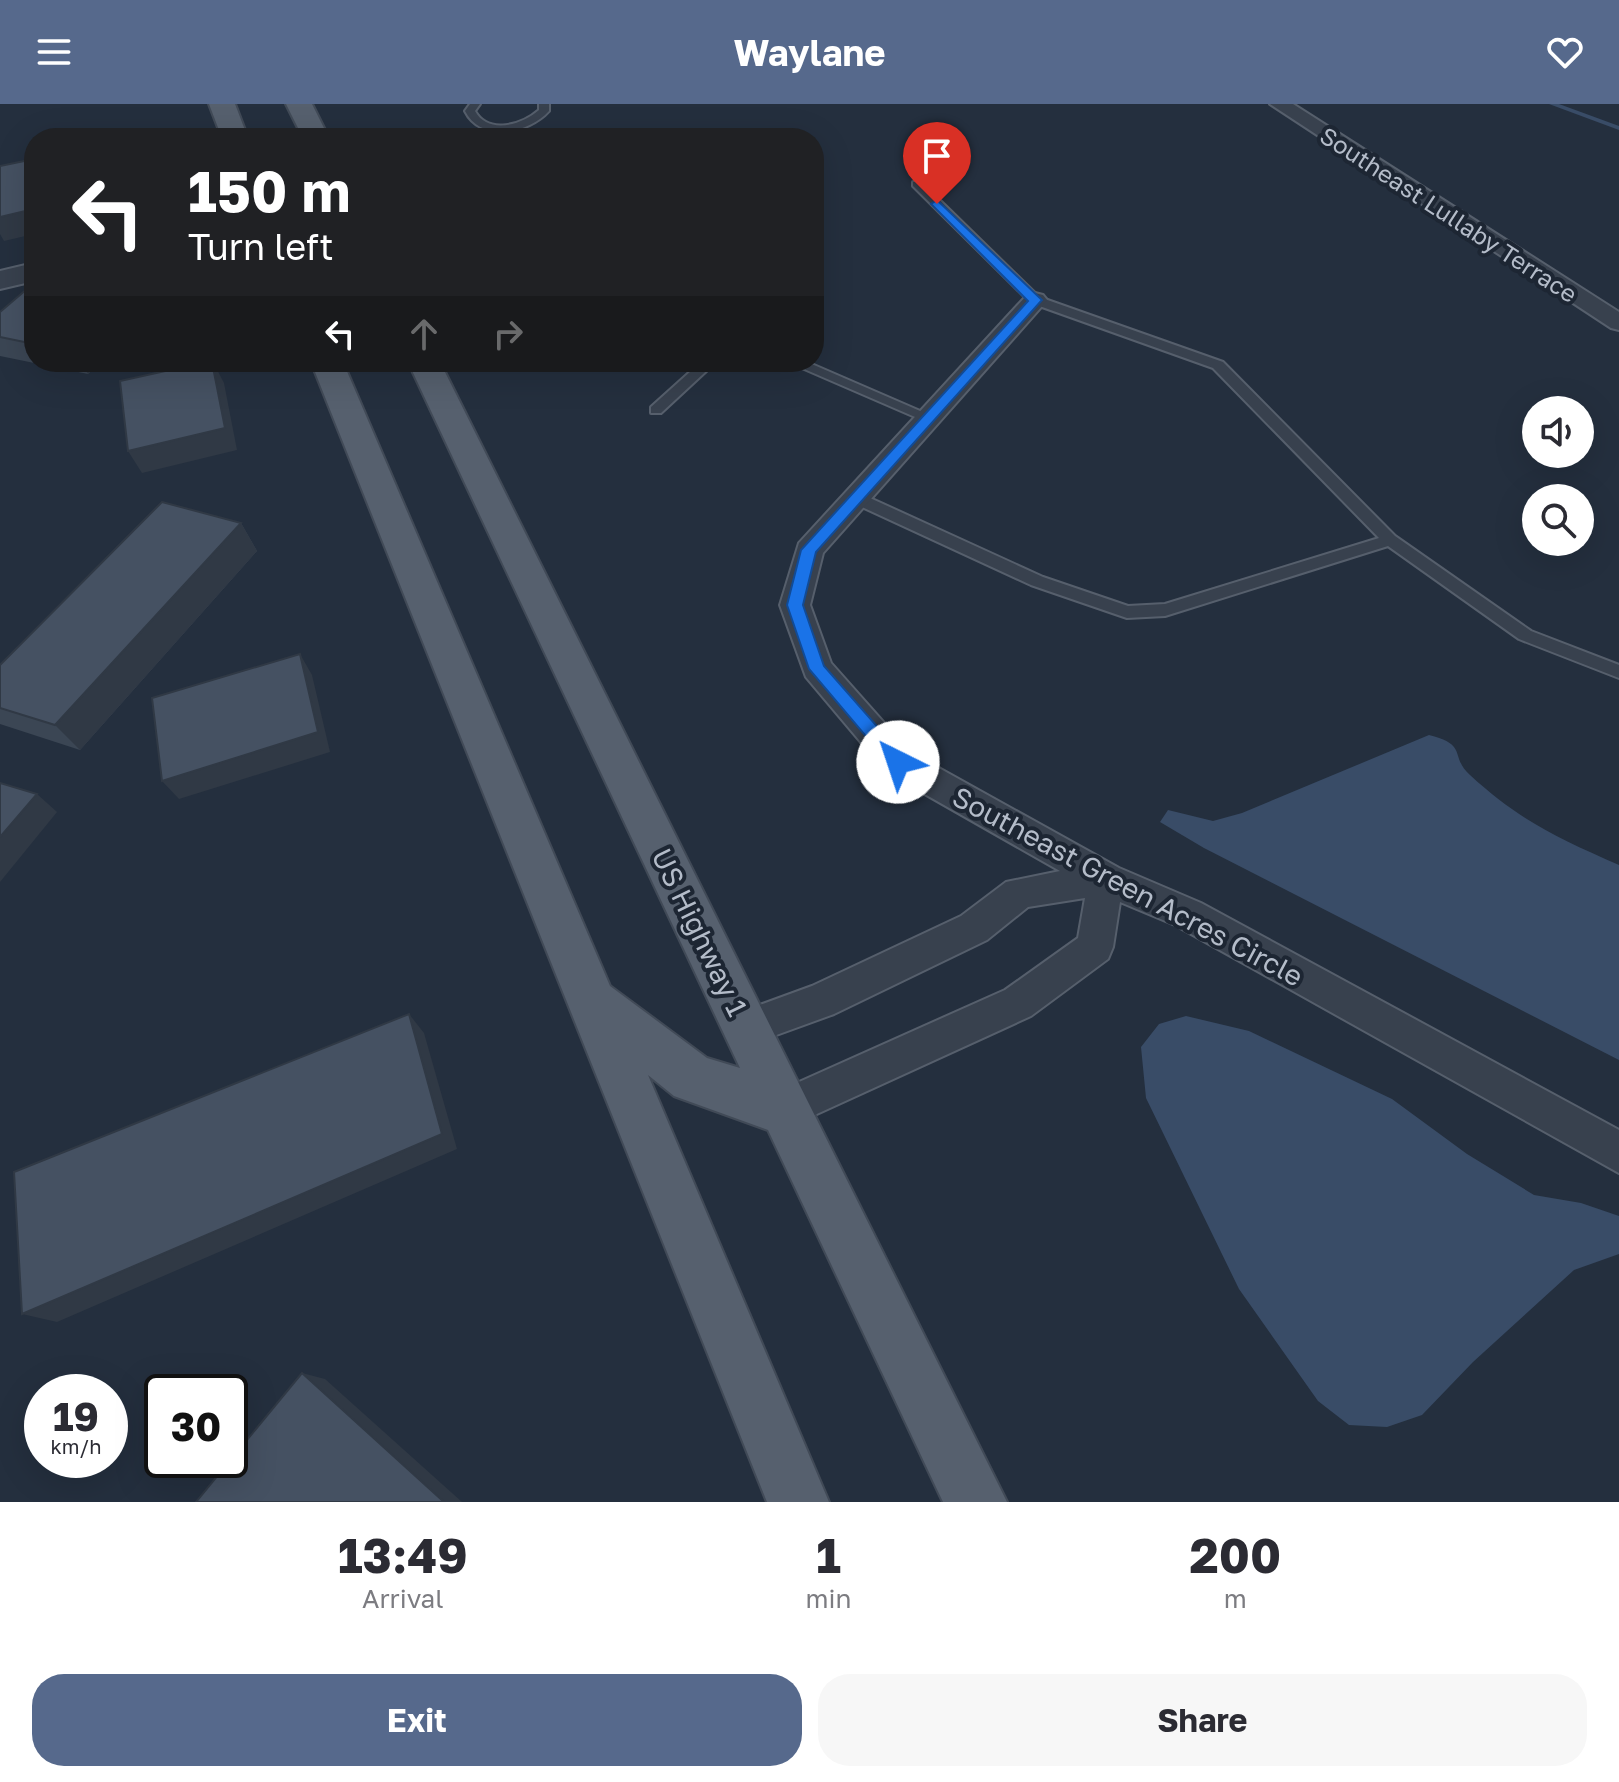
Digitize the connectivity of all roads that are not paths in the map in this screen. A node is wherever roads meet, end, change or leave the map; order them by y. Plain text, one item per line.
1 (222, 104) edge
2 (299, 104) edge
3 (475, 104) edge
4 (544, 104) edge
5 (1280, 104) edge
6 (231, 128) edge
7 (311, 128) edge
8 (917, 184) dead end
9 (24, 274) edge
10 (0, 280) edge
11 (1035, 300) junction
12 (1619, 323) edge
13 (331, 372) edge
14 (429, 372) edge
15 (698, 372) edge
16 (819, 372) edge
17 (656, 410) dead end
18 (927, 417) junction
19 (854, 497) junction
20 (1390, 540) junction
21 (1619, 672) edge
22 (1106, 879) junction
23 (591, 1001) junction
24 (746, 1028) junction
25 (784, 1109) junction
26 (1619, 1152) edge
27 (798, 1502) edge
28 (976, 1502) edge

1 - 6 main road
2 - 7 main road
3 - 4 lane
5 - 12 street, Southeast Lullaby Terrace
8 - 11 lane
9 - 10 street
11 - 18 street, Southeast Green Acres Circle
11 - 20 lane
13 - 23 main road
14 - 24 main road, US Highway 1
15 - 17 lane
16 - 18 lane
18 - 19 street, Southeast Green Acres Circle
19 - 20 lane
19 - 22 street, Southeast Green Acres Circle
20 - 21 lane
22 - 24 street
22 - 25 street
22 - 26 street, Southeast Green Acres Circle
23 - 25 main road
23 - 27 main road
24 - 25 main road, US Highway 1
25 - 28 main road, US Highway 1

